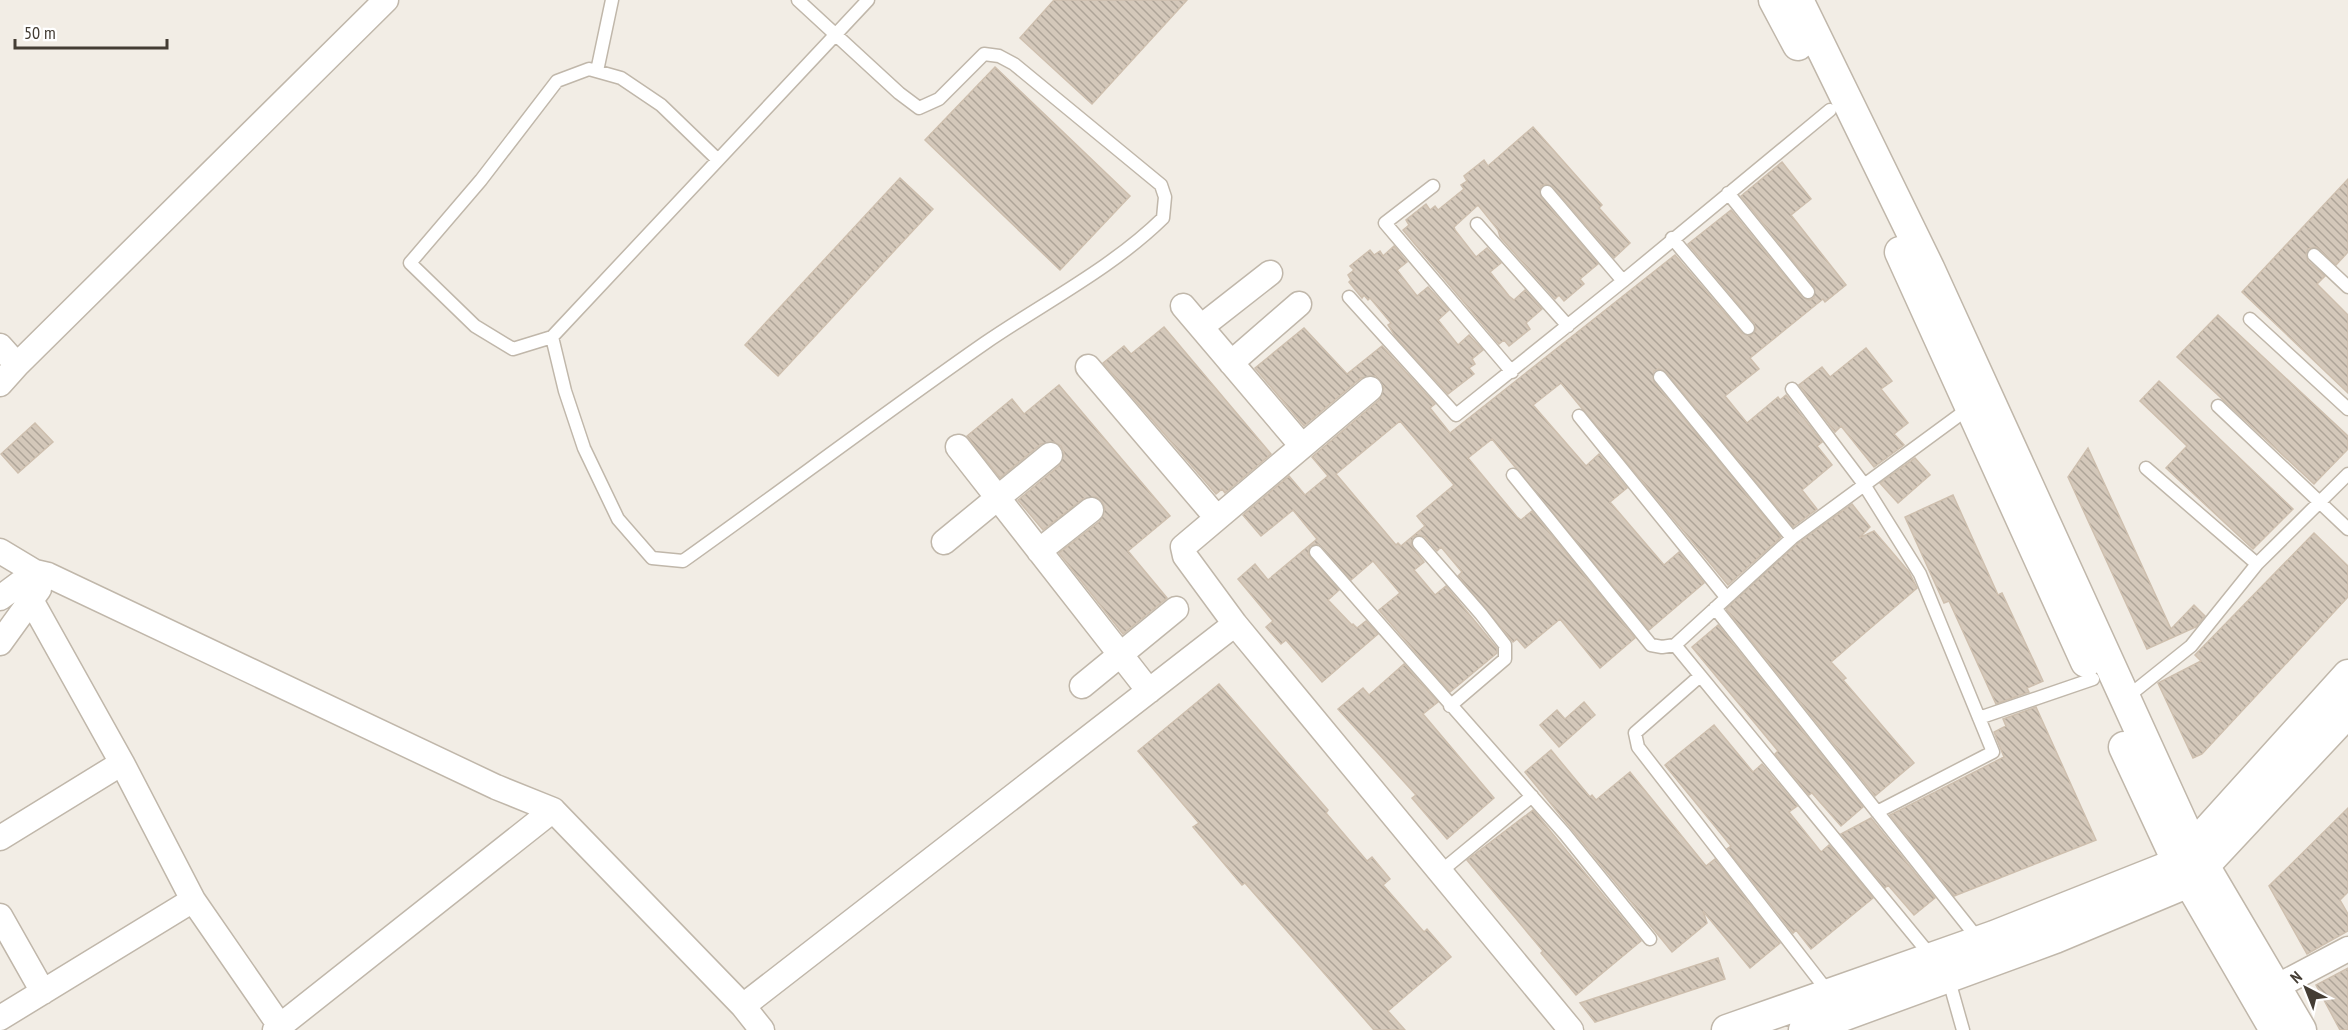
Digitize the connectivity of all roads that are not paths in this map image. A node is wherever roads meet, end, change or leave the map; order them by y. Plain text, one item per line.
1 (386, 0) edge
2 (612, 0) edge
3 (798, 0) edge
4 (868, 0) edge
5 (1774, 0) edge
6 (1798, 0) edge
7 (837, 34) junction
8 (597, 71) junction
9 (1830, 110) junction
10 (718, 160) junction
11 (1433, 186) dead end
12 (1547, 192) dead end
13 (1728, 193) junction
14 (1477, 224) dead end
15 (1899, 226) junction
16 (1672, 238) junction
17 (2314, 255) dead end
18 (1270, 273) dead end
19 (1623, 281) junction
20 (2348, 287) edge
21 (1808, 292) dead end
22 (1349, 297) dead end
23 (1299, 304) dead end
24 (1183, 306) dead end
25 (2250, 319) dead end
26 (1568, 326) junction
27 (1201, 327) junction
28 (1748, 328) dead end
29 (552, 337) junction
30 (0, 346) edge
31 (1231, 363) junction
32 (17, 365) junction
33 (1088, 367) dead end
34 (1512, 372) junction
35 (1660, 377) dead end
36 (0, 384) edge
37 (1370, 388) dead end
38 (1792, 389) dead end
39 (2218, 406) dead end
40 (1969, 408) junction
41 (2348, 409) edge
42 (1579, 416) dead end
43 (1302, 446) junction
44 (958, 447) dead end
45 (1050, 455) dead end
46 (2146, 468) dead end
47 (2348, 474) edge
48 (1514, 475) dead end
49 (1863, 483) junction
50 (998, 499) junction
51 (2321, 503) junction
52 (1091, 510) dead end
53 (1217, 518) junction
54 (2348, 529) edge
55 (1792, 538) junction
56 (944, 542) dead end
57 (1419, 543) dead end
58 (0, 551) edge
59 (1039, 551) junction
60 (1316, 552) dead end
61 (2257, 564) junction
62 (42, 574) junction
63 (1726, 597) junction
64 (0, 598) edge
65 (31, 600) junction
66 (1714, 608) junction
67 (1176, 609) dead end
68 (1235, 624) junction
69 (0, 643) edge
70 (1674, 645) junction
71 (1120, 655) junction
72 (2348, 675) edge
73 (1700, 676) junction
74 (2094, 679) junction
75 (1082, 686) dead end
76 (1149, 691) junction
77 (2125, 698) junction
78 (1450, 706) junction
79 (2348, 712) edge
80 (1979, 718) junction
81 (122, 763) junction
82 (1532, 796) junction
83 (553, 810) junction
84 (1877, 812) junction
85 (0, 838) edge
86 (2191, 864) junction
87 (1440, 872) junction
88 (193, 900) junction
89 (0, 916) edge
90 (1650, 939) dead end
91 (1980, 941) junction
92 (2348, 949) edge
93 (1940, 967) junction
94 (2277, 987) junction
95 (43, 992) junction
96 (1830, 994) junction
97 (743, 1006) junction
98 (0, 1018) edge
99 (2269, 1027) edge
100 (277, 1028) edge
101 (762, 1030) edge
102 (1571, 1030) edge
103 (1727, 1030) edge
104 (1804, 1030) edge
105 (1963, 1030) edge
106 (2301, 1030) edge

1 - 32 street
2 - 8 lane
3 - 7 lane
4 - 7 lane
5 - 9 street
6 - 15 street
7 - 10 lane
7 - 29 lane
8 - 10 lane
8 - 29 lane
9 - 13 lane
9 - 15 street
10 - 29 lane
11 - 34 lane
12 - 19 lane
13 - 16 lane
13 - 21 lane
14 - 26 lane
15 - 40 street
15 - 77 street
16 - 19 lane
16 - 28 lane
17 - 20 lane
18 - 27 street
19 - 26 lane
22 - 34 lane
23 - 31 street
24 - 27 street
25 - 41 lane
26 - 34 lane
27 - 31 street
30 - 32 street
31 - 43 street
32 - 36 street
33 - 53 street
35 - 55 lane
37 - 43 street
38 - 49 lane
39 - 51 lane
40 - 49 lane
40 - 74 street
42 - 63 lane
43 - 53 street
44 - 50 street
45 - 50 street
46 - 61 lane
47 - 51 lane
48 - 70 lane
49 - 55 lane
49 - 80 lane
50 - 56 street
50 - 59 street
51 - 54 lane
51 - 61 lane
52 - 59 street
53 - 68 street
55 - 63 lane
57 - 78 lane
58 - 62 street
59 - 71 street
60 - 78 lane
61 - 77 lane
62 - 64 street
62 - 65 street
62 - 83 street
63 - 66 lane
65 - 69 street
65 - 81 street
66 - 70 lane
66 - 84 lane
67 - 71 street
68 - 76 street
68 - 87 street
70 - 73 lane
71 - 75 street
71 - 76 street
72 - 86 street
73 - 93 lane
73 - 96 lane
74 - 80 lane
74 - 86 street
76 - 97 street
77 - 86 street
78 - 82 lane
79 - 86 street
80 - 84 lane
81 - 85 street
81 - 88 street
82 - 87 lane
82 - 90 lane
83 - 97 street
83 - 100 street
84 - 91 lane
86 - 91 street
86 - 93 street
86 - 94 street
86 - 99 street
87 - 102 street
88 - 95 street
88 - 100 street
89 - 95 street
91 - 93 street
92 - 94 street
93 - 96 street
93 - 104 street
93 - 105 lane
94 - 106 street
95 - 98 street
96 - 103 street
97 - 101 street

